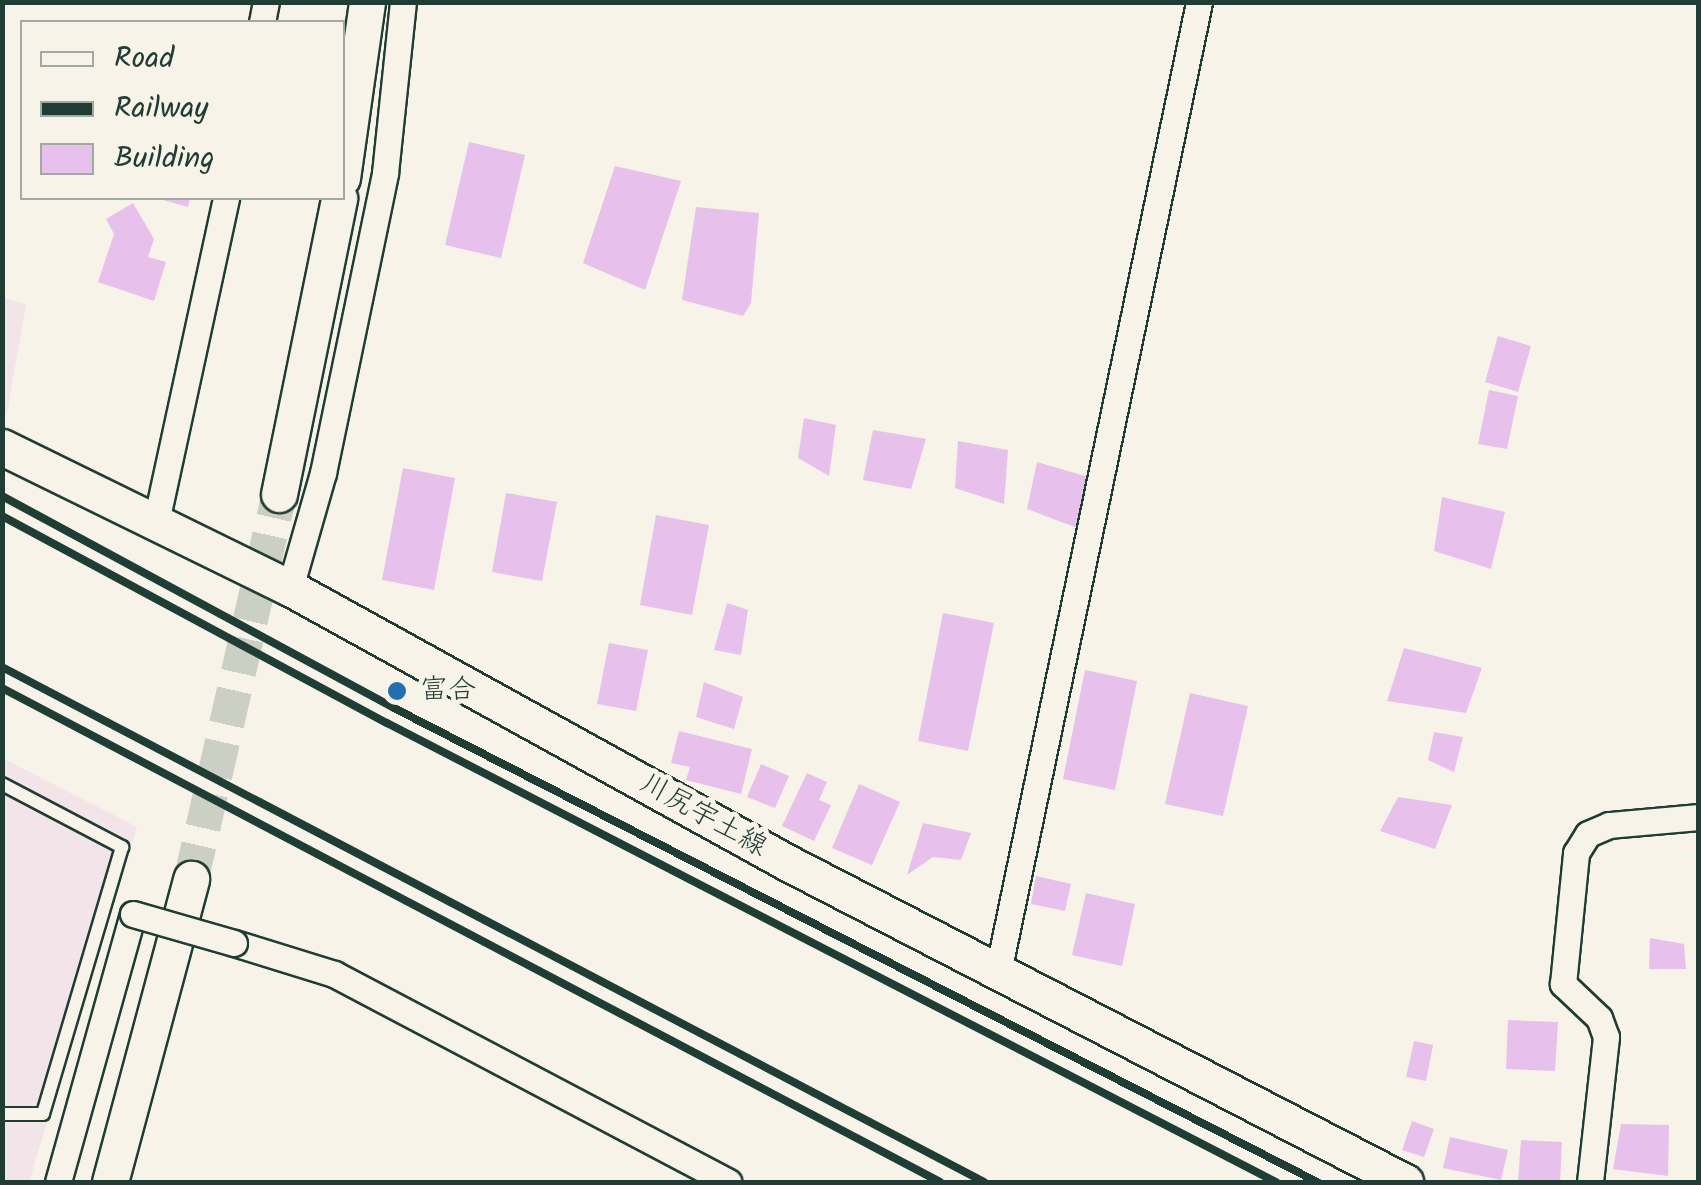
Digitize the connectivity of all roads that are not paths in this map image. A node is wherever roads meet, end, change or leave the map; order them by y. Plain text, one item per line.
1 (367, 2) edge
2 (403, 2) edge
3 (1200, 2) edge
4 (345, 157) edge
5 (226, 200) edge
6 (339, 200) edge
7 (2, 446) edge
8 (279, 494) tunnel mouth
9 (156, 522) junction
10 (290, 588) junction
11 (2, 784) edge
12 (1698, 816) edge
13 (191, 879) tunnel mouth
14 (998, 972) junction
15 (2, 1114) edge
16 (58, 1182) edge
17 (110, 1182) edge
18 (728, 1182) edge
19 (1405, 1182) edge
20 (1590, 1182) edge

1 - 4 main road
2 - 10 street
3 - 14 street
5 - 9 street
6 - 8 main road
7 - 9 main road, 川尻宇土線
9 - 10 main road, 川尻宇土線
10 - 14 main road, 川尻宇土線
11 - 15 lane
12 - 20 street
13 - 17 main road
14 - 19 main road, 川尻宇土線
16 - 18 street, bridge

